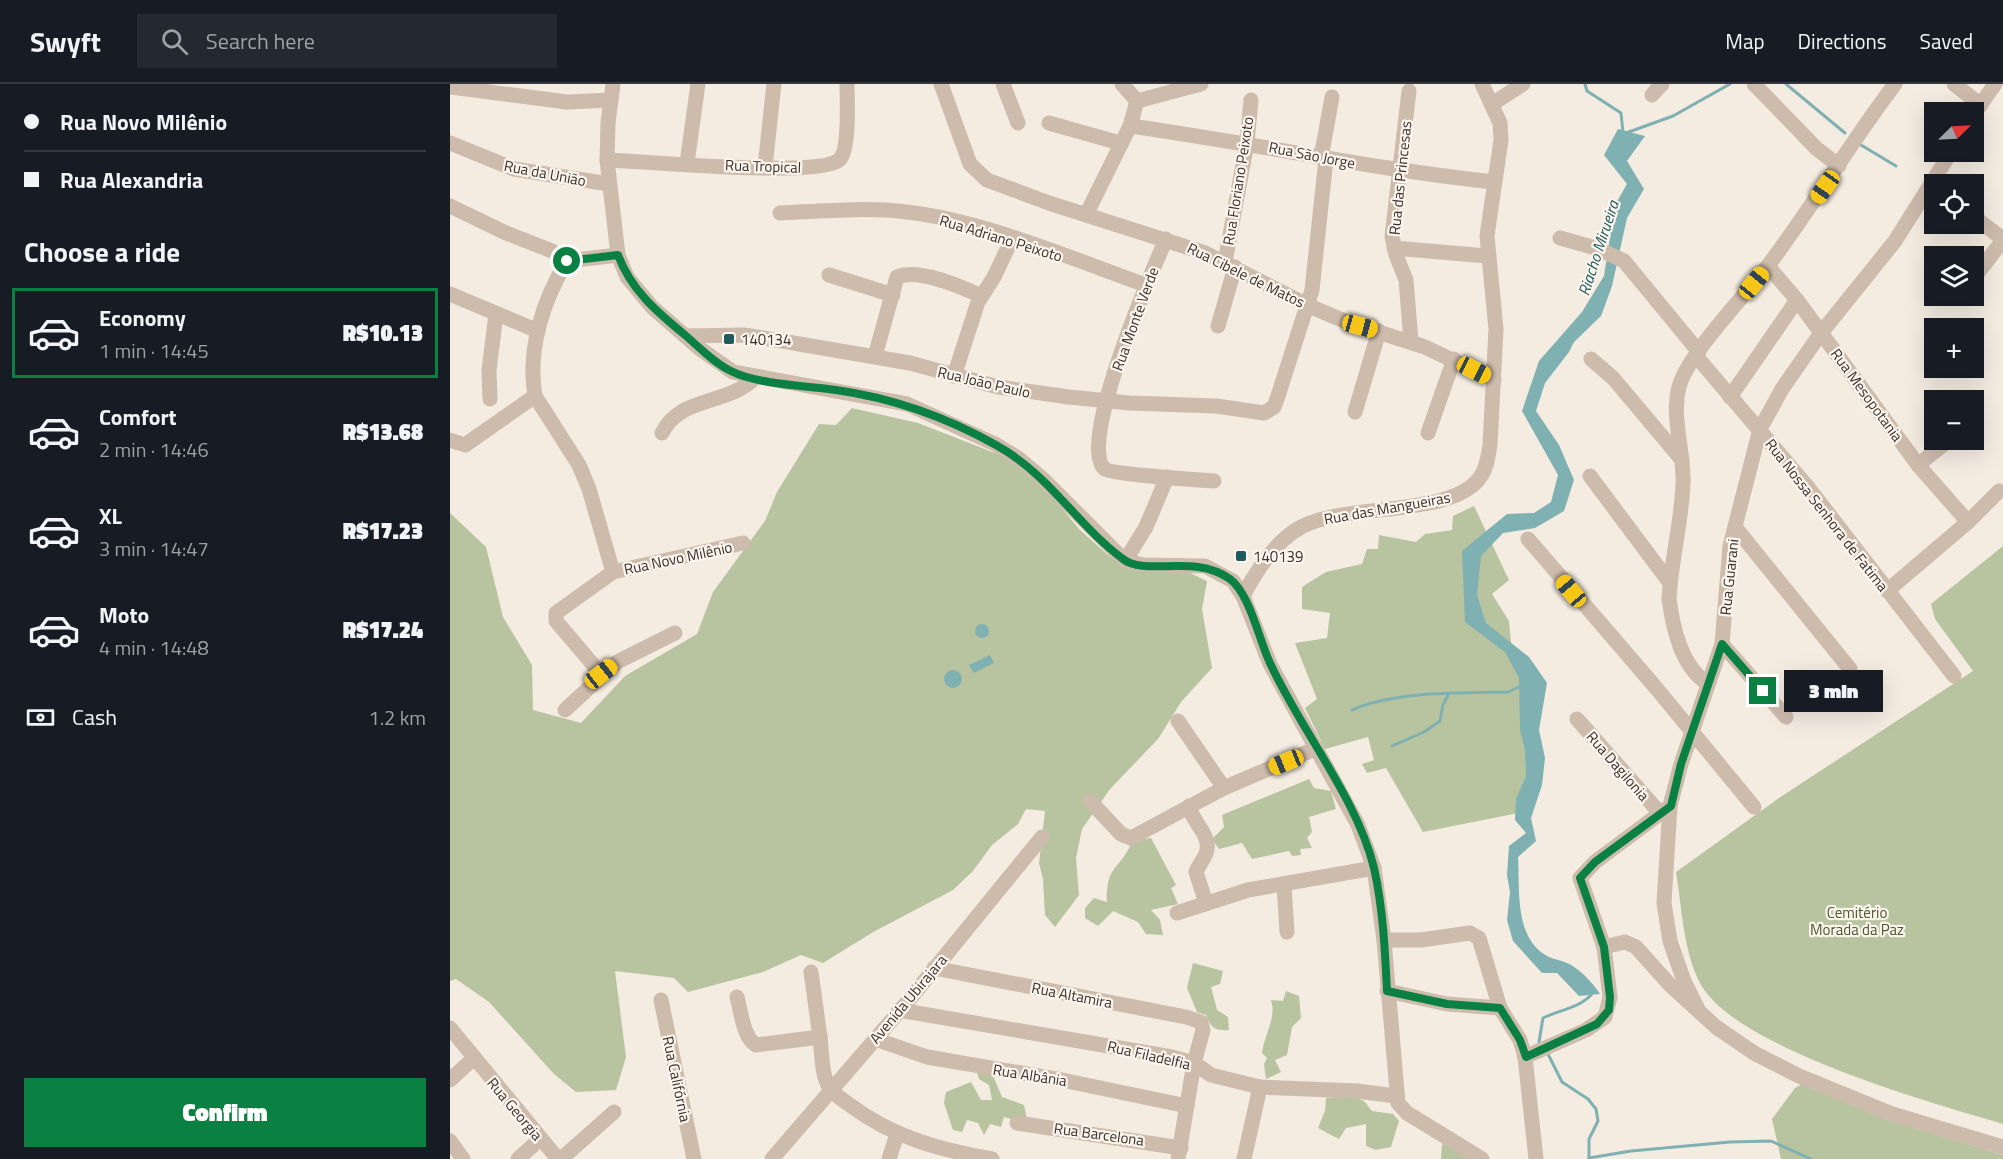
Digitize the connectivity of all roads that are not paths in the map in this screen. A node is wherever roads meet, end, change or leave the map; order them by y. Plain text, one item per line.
1 (614, 84) edge
2 (698, 84) edge
3 (774, 84) edge
4 (847, 84) edge
5 (941, 84) edge
6 (1003, 84) edge
7 (1122, 84) edge
8 (1201, 84) edge
9 (1482, 84) edge
10 (1523, 84) edge
11 (1754, 84) edge
12 (1895, 84) edge
13 (1954, 84) edge
14 (1995, 84) edge
15 (450, 87) edge
16 (1409, 91) dead end
17 (1332, 97) dead end
18 (611, 100) junction
19 (1251, 100) dead end
20 (1137, 101) junction
21 (1970, 102) edge
22 (1983, 102) edge
23 (1492, 104) junction
24 (1018, 123) dead end
25 (1049, 123) dead end
26 (1130, 126) junction
27 (1247, 142) junction
28 (450, 143) edge
29 (1119, 143) junction
30 (1324, 158) junction
31 (608, 159) junction
32 (687, 163) junction
33 (1839, 166) junction
34 (765, 167) junction
35 (1401, 170) junction
36 (1494, 182) junction
37 (609, 184) junction
38 (1924, 200) edge
39 (450, 206) edge
40 (780, 213) dead end
41 (1086, 215) junction
42 (1984, 225) edge
43 (1560, 238) dead end
44 (1012, 239) junction
45 (1166, 239) junction
46 (2003, 239) edge
47 (1394, 248) junction
48 (618, 255) junction
49 (1487, 256) junction
50 (567, 261) junction
51 (1230, 265) junction
52 (1984, 265) edge
53 (1768, 266) junction
54 (829, 275) dead end
55 (1146, 285) junction
56 (450, 294) edge
57 (893, 295) junction
58 (981, 296) junction
59 (1797, 300) junction
60 (1309, 306) junction
61 (496, 314) junction
62 (1218, 326) dead end
63 (538, 331) junction
64 (1379, 331) junction
65 (1821, 333) junction
66 (686, 336) junction
67 (1411, 341) junction
68 (1698, 354) junction
69 (875, 356) junction
70 (1591, 359) dead end
71 (1454, 360) junction
72 (954, 376) junction
73 (755, 378) junction
74 (1494, 380) junction
75 (535, 396) junction
76 (1730, 397) junction
77 (490, 399) dead end
78 (1106, 400) junction
79 (1355, 412) dead end
80 (1760, 429) junction
81 (662, 433) dead end
82 (1428, 433) dead end
83 (450, 440) edge
84 (1936, 450) edge
85 (1682, 460) junction
86 (1918, 465) junction
87 (1590, 476) dead end
88 (1167, 477) junction
89 (1214, 481) dead end
90 (1999, 491) dead end
91 (1968, 522) junction
92 (1735, 527) junction
93 (1528, 540) dead end
94 (743, 543) dead end
95 (1125, 561) junction
96 (613, 572) junction
97 (1670, 583) junction
98 (1887, 591) junction
99 (1244, 596) junction
100 (675, 633) dead end
101 (1722, 644) junction
102 (1850, 669) dead end
103 (601, 674) junction
104 (1954, 676) dead end
105 (1707, 683) junction
106 (565, 710) dead end
107 (1786, 717) dead end
108 (1577, 719) dead end
109 (1178, 721) dead end
110 (1692, 733) junction
111 (1317, 748) junction
112 (1224, 788) junction
113 (1090, 801) dead end
114 (1189, 806) junction
115 (1754, 807) dead end
116 (1665, 809) junction
117 (1042, 837) dead end
118 (1374, 868) junction
119 (1284, 885) junction
120 (1206, 903) junction
121 (1177, 913) dead end
122 (1287, 932) dead end
123 (1384, 940) junction
124 (1604, 947) junction
125 (934, 968) junction
126 (811, 972) dead end
127 (1387, 991) junction
128 (737, 997) dead end
129 (661, 1000) dead end
130 (1697, 1007) junction
131 (1500, 1008) junction
132 (899, 1010) junction
133 (450, 1028) edge
134 (820, 1037) junction
135 (875, 1039) junction
136 (1526, 1057) junction
137 (474, 1059) junction
138 (1194, 1063) junction
139 (450, 1080) edge
140 (1260, 1087) junction
141 (830, 1089) junction
142 (1396, 1096) junction
143 (1187, 1106) junction
144 (614, 1112) dead end
145 (1017, 1123) dead end
146 (894, 1133) junction
147 (540, 1139) junction
148 (450, 1141) edge
149 (2003, 1147) edge
150 (1180, 1153) edge
151 (463, 1159) edge
152 (518, 1159) edge
153 (559, 1159) edge
154 (694, 1159) edge
155 (772, 1159) edge
156 (889, 1159) edge
157 (992, 1159) edge
158 (1244, 1159) edge
159 (1482, 1159) edge
160 (1536, 1159) edge

1 - 18 street
2 - 32 street
3 - 34 street
4 - 34 street, Rua Tropical
5 - 41 street, Rua Cibele de Matos
6 - 24 street
7 - 20 street
8 - 20 street
9 - 23 street, Rua das Mangueiras
10 - 23 street
11 - 33 street
12 - 33 street
13 - 21 street
14 - 22 street
15 - 18 street
16 - 35 street, Rua das Princesas
17 - 30 street
18 - 31 street
19 - 27 street, Rua Floriano Peixoto
20 - 26 street
23 - 36 street, Rua das Mangueiras
25 - 29 street
26 - 27 street, Rua São Jorge
26 - 29 street
27 - 30 street, Rua São Jorge
27 - 51 street, Rua Floriano Peixoto
28 - 37 street, Rua da União
29 - 41 street
30 - 35 street, Rua São Jorge
30 - 60 street
31 - 32 street, Rua Tropical
31 - 37 street
32 - 34 street, Rua Tropical
33 - 53 street
35 - 36 street, Rua São Jorge
35 - 47 street, Rua das Princesas
36 - 49 street, Rua das Mangueiras
37 - 48 street
38 - 65 street, Rua Guarani
39 - 50 street
40 - 44 street, Rua Adriano Peixoto
41 - 45 street, Rua Cibele de Matos
42 - 46 street
43 - 68 street, Rua Nossa Senhora de Fatima
44 - 55 street, Rua Adriano Peixoto
44 - 58 street
45 - 51 street, Rua Cibele de Matos
45 - 55 street, Rua Monte Verde
46 - 52 street
47 - 49 street
47 - 67 street, Rua das Princesas
48 - 50 street
48 - 66 street
49 - 74 street, Rua das Mangueiras
50 - 63 street
51 - 60 street, Rua Cibele de Matos
51 - 62 street, Rua Floriano Peixoto
53 - 59 street, Rua Mesopotania
53 - 68 street
54 - 57 street
55 - 78 street, Rua Monte Verde
56 - 61 street
57 - 58 street
57 - 69 street
58 - 72 street
59 - 65 street, Rua Mesopotania
59 - 76 street
60 - 64 street, Rua Cibele de Matos
60 - 78 street, Rua João Paulo
61 - 63 street
61 - 77 street
63 - 75 street
64 - 67 street, Rua Cibele de Matos
64 - 79 street
65 - 80 street, Rua Guarani
65 - 86 street, Rua Mesopotania
66 - 69 street, Rua João Paulo
66 - 73 street
67 - 71 street, Rua Cibele de Matos
68 - 76 street, Rua Nossa Senhora de Fatima
68 - 85 street
69 - 72 street, Rua João Paulo
70 - 85 street
71 - 74 street, Rua Cibele de Matos
71 - 82 street
72 - 78 street, Rua João Paulo
73 - 81 street
73 - 95 street
74 - 99 street, Rua das Mangueiras
75 - 83 street
75 - 96 street, Rua Novo Milênio
76 - 80 street, Rua Nossa Senhora de Fatima
78 - 88 street, Rua Monte Verde
80 - 92 street, Rua Guarani
80 - 98 street, Rua Nossa Senhora de Fatima
84 - 86 street
85 - 97 street
86 - 91 street, Rua Mesopotania
87 - 97 street
88 - 89 street
88 - 95 street
90 - 91 street
91 - 98 street
92 - 101 street, Rua Guarani
92 - 102 street
93 - 110 street
94 - 96 street, Rua Novo Milênio
95 - 99 street
96 - 103 street, Rua Novo Milênio
97 - 105 street
98 - 104 street, Rua Nossa Senhora de Fatima
99 - 111 street
100 - 103 street
101 - 105 street, Rua Guarani
101 - 107 street
103 - 106 street
105 - 110 street, Rua Guarani
108 - 116 street, Rua Dagilonia
109 - 112 street
110 - 115 street
110 - 116 street, Rua Guarani
111 - 112 street
111 - 118 street
112 - 114 street
113 - 114 street
114 - 120 street
116 - 124 street
116 - 130 street, Rua Guarani
117 - 125 street, Avenida Ubirajara
118 - 119 street
118 - 123 street
119 - 120 street
119 - 122 street
120 - 121 street
123 - 127 street
123 - 131 street
124 - 130 street
124 - 136 street
125 - 132 street, Avenida Ubirajara
125 - 138 street, Rua Altamira
126 - 134 street
127 - 131 street
127 - 142 street
128 - 134 street
129 - 154 street, Rua Califórnia
130 - 149 street
131 - 136 street
132 - 135 street, Avenida Ubirajara
132 - 138 street, Rua Filadelfia
133 - 137 street, Rua Georgia
134 - 141 street
135 - 141 street, Avenida Ubirajara
135 - 143 street, Rua Albânia
136 - 160 street
137 - 139 street
137 - 147 street, Rua Georgia
138 - 140 street, Rua Filadelfia
138 - 143 street
140 - 142 street, Rua Filadelfia
140 - 158 street
141 - 146 street
141 - 155 street, Avenida Ubirajara
142 - 159 street
143 - 150 street
144 - 153 street
145 - 150 street, Rua Barcelona
146 - 156 street
146 - 157 street
147 - 152 street
147 - 153 street, Rua Georgia
148 - 151 street

